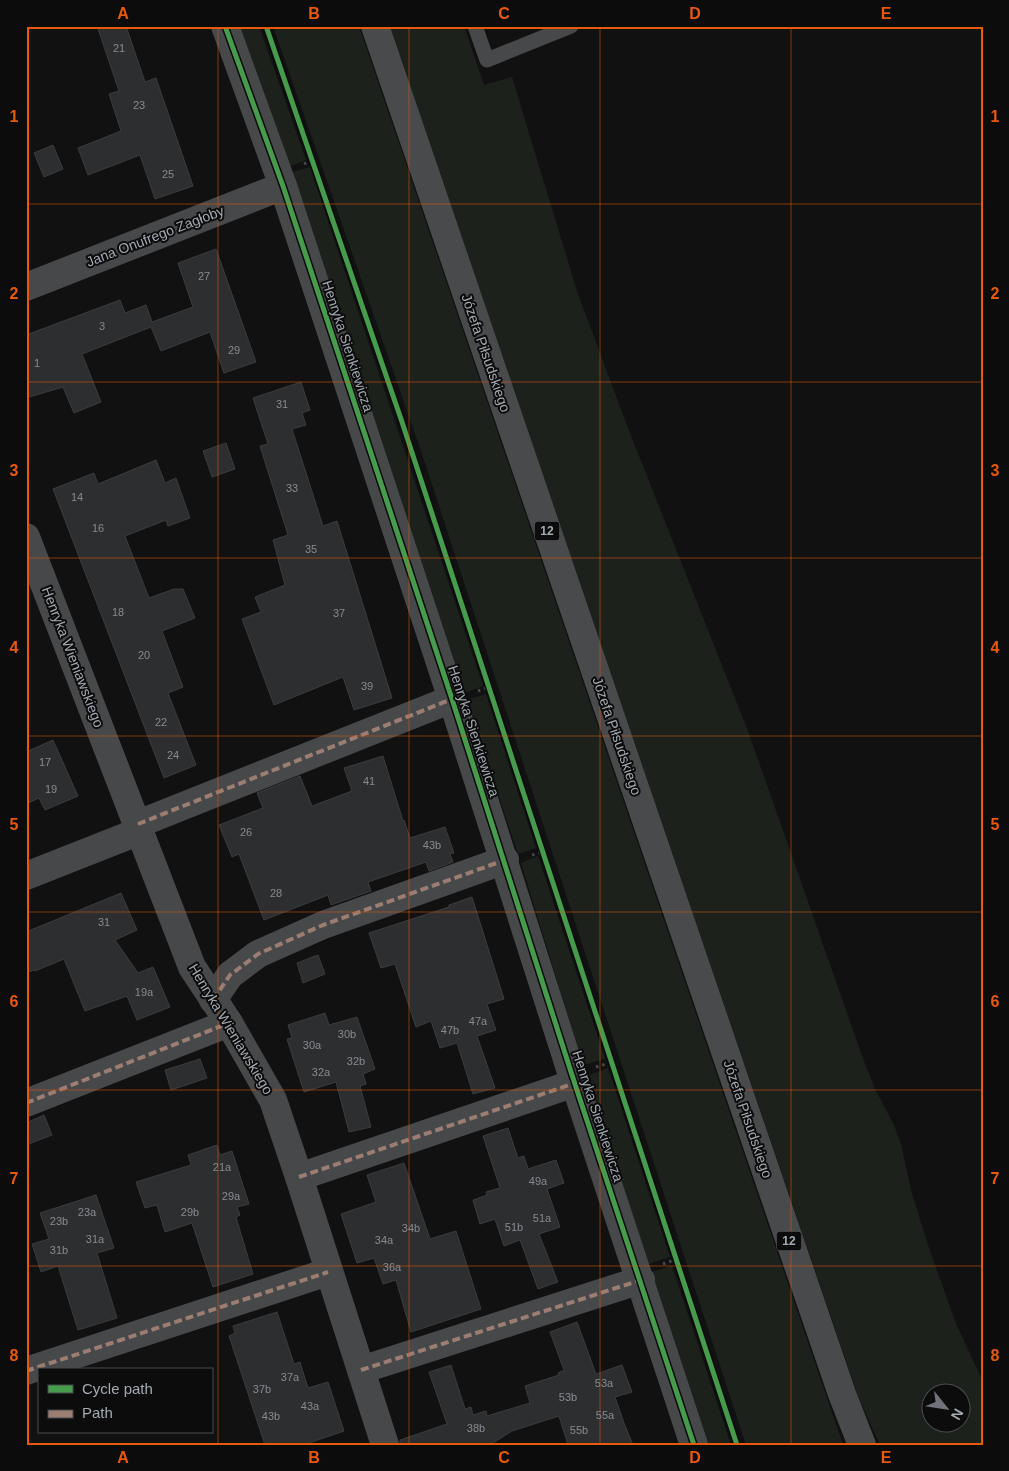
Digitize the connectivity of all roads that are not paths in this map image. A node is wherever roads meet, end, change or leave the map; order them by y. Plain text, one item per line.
1 (226, 26) edge
2 (375, 26) edge
3 (475, 26) edge
4 (571, 26) edge
5 (283, 186) junction
6 (26, 287) edge
7 (26, 536) edge
8 (452, 699) junction
9 (139, 828) junction
10 (505, 860) junction
11 (26, 876) edge
12 (213, 1000) junction
13 (229, 1023) junction
14 (575, 1083) junction
15 (26, 1103) edge
16 (299, 1177) junction
17 (328, 1272) junction
18 (641, 1280) junction
19 (361, 1370) junction
20 (26, 1371) edge
21 (385, 1445) edge
22 (694, 1445) edge
23 (862, 1445) edge

1 - 5 street, Henryka Sienkiewicza
2 - 23 main road, Józefa Piłsudskiego / 12
3 - 4 lane
5 - 6 street, Jana Onufrego Zagłoby
5 - 8 street, Henryka Sienkiewicza
7 - 9 street, Henryka Wieniawskiego
8 - 9 street
8 - 10 street, Henryka Sienkiewicza
9 - 11 street
9 - 12 street, Henryka Wieniawskiego
10 - 12 street
10 - 14 street, Henryka Sienkiewicza
12 - 13 street, Henryka Wieniawskiego
13 - 15 street
13 - 16 street, Henryka Wieniawskiego
14 - 16 street
14 - 18 street, Henryka Sienkiewicza
16 - 17 street, Henryka Wieniawskiego
17 - 19 street, Henryka Wieniawskiego
17 - 20 street
18 - 19 street
18 - 22 street, Henryka Sienkiewicza
19 - 21 street, Henryka Wieniawskiego

